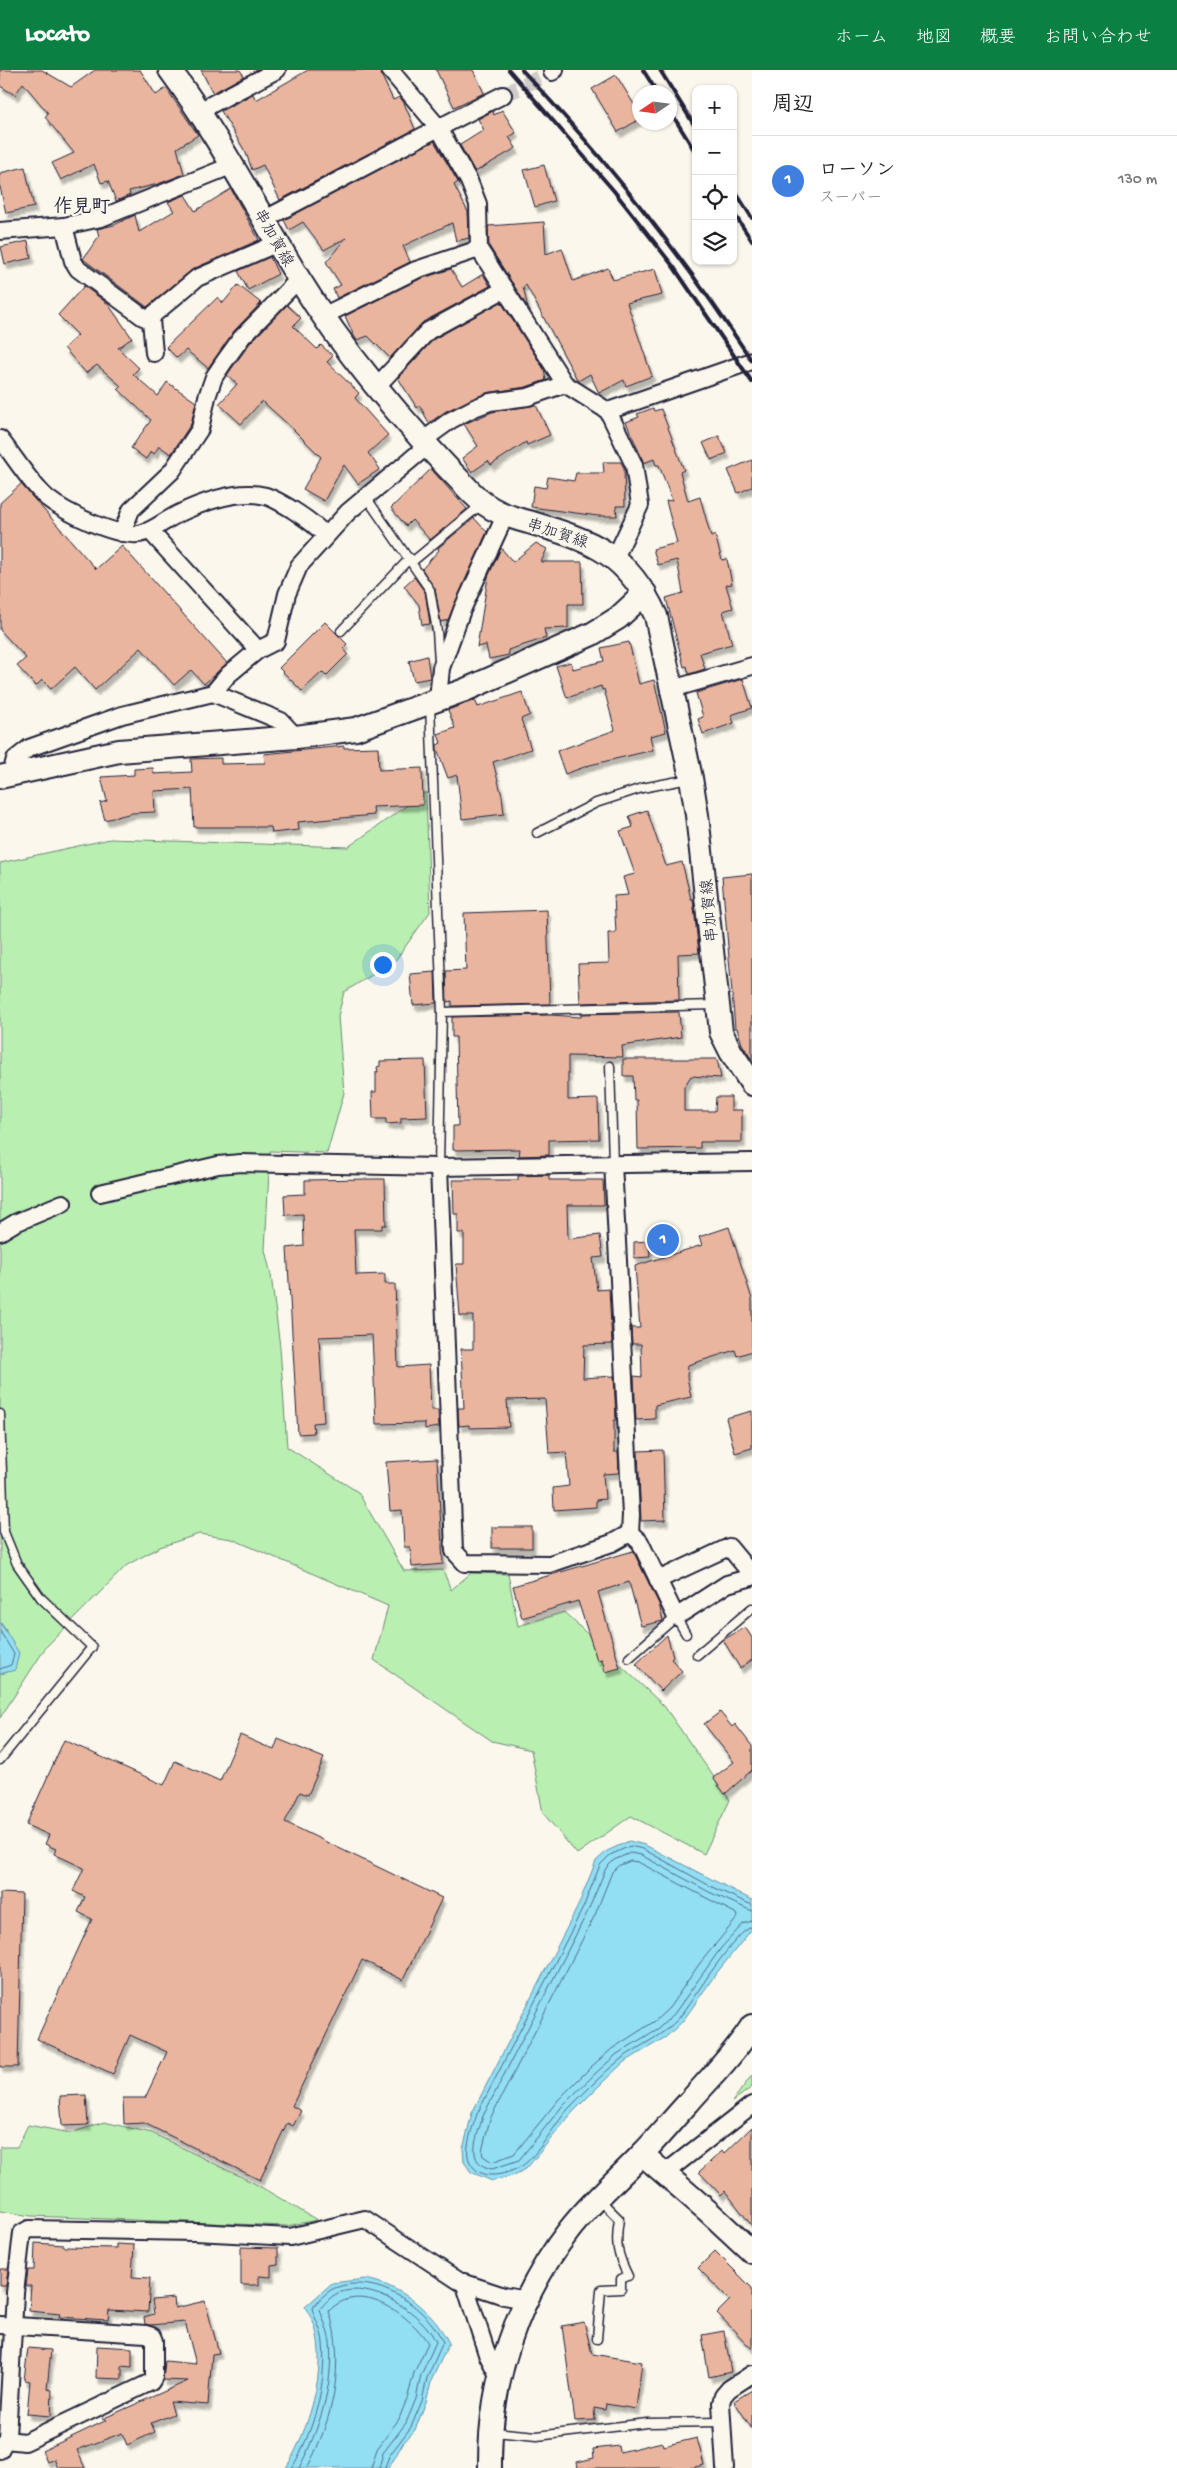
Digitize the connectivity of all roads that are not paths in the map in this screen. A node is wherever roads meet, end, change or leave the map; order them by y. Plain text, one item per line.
1 (170, 70) edge
2 (277, 70) edge
3 (390, 70) edge
4 (503, 95) tunnel mouth
5 (199, 111) junction
6 (438, 127) junction
7 (232, 165) junction
8 (264, 219) junction
9 (64, 226) junction
10 (0, 232) edge
11 (278, 243) junction
12 (479, 249) junction
13 (299, 279) junction
14 (504, 290) junction
15 (323, 316) junction
16 (151, 320) junction
17 (154, 353) dead end
18 (752, 361) edge
19 (566, 384) junction
20 (377, 386) junction
21 (608, 411) junction
22 (0, 438) edge
23 (424, 443) junction
24 (366, 497) junction
25 (482, 504) junction
26 (505, 516) junction
27 (150, 531) junction
28 (122, 533) junction
29 (325, 535) junction
30 (615, 558) junction
31 (411, 560) junction
32 (645, 592) junction
33 (341, 631) dead end
34 (258, 650) junction
35 (752, 666) edge
36 (441, 668) junction
37 (672, 690) junction
38 (213, 694) junction
39 (434, 700) junction
40 (296, 737) junction
41 (5, 776) edge
42 (691, 778) junction
43 (537, 833) dead end
44 (717, 1005) junction
45 (442, 1012) junction
46 (610, 1066) dead end
47 (752, 1084) edge
48 (752, 1162) edge
49 (613, 1163) junction
50 (439, 1167) junction
51 (100, 1194) dead end
52 (63, 1203) dead end
53 (0, 1232) edge
54 (0, 1414) edge
55 (630, 1533) junction
56 (752, 1576) edge
57 (658, 1580) junction
58 (752, 1608) edge
59 (676, 1617) junction
60 (686, 1634) dead end
61 (698, 1655) dead end
62 (629, 1658) dead end
63 (0, 1760) edge
64 (752, 2026) edge
65 (752, 2105) edge
66 (642, 2154) junction
67 (664, 2173) junction
68 (598, 2198) junction
69 (752, 2252) edge
70 (464, 2282) junction
71 (528, 2300) junction
72 (7, 2325) edge
73 (597, 2339) dead end
74 (752, 2374) edge
75 (499, 2377) junction
76 (722, 2422) junction
77 (490, 2432) junction
78 (2, 2445) edge
79 (490, 2468) edge
80 (725, 2468) edge

1 - 5 street, 串加賀線
2 - 5 street
3 - 6 street
4 - 6 street
5 - 7 street, 串加賀線
6 - 8 street
6 - 12 street
7 - 8 street, 串加賀線
7 - 9 street
8 - 11 street, 串加賀線
9 - 10 street
9 - 16 street
11 - 13 street, 串加賀線
11 - 16 street
12 - 14 street
12 - 15 street
13 - 15 street, 串加賀線
13 - 28 street
14 - 19 street
14 - 20 street
15 - 20 street, 串加賀線
16 - 17 street
18 - 21 street
19 - 21 street
19 - 23 street
20 - 23 street, 串加賀線
21 - 30 street
22 - 28 street
23 - 24 street
23 - 25 street, 串加賀線
24 - 29 street
24 - 31 lane
25 - 26 street, 串加賀線
25 - 31 lane
26 - 30 street, 串加賀線
26 - 36 street
27 - 28 street
27 - 29 street
27 - 34 street
29 - 34 street
30 - 32 street, 串加賀線
31 - 33 lane
31 - 36 lane
32 - 37 street, 串加賀線
32 - 39 street
34 - 38 street
35 - 37 street
36 - 39 street
37 - 42 street, 串加賀線
38 - 40 street
38 - 41 street
39 - 40 street
39 - 45 lane
40 - 41 street
42 - 43 lane
42 - 44 street, 串加賀線
44 - 45 lane
44 - 47 street, 串加賀線
45 - 50 lane
46 - 49 lane
48 - 49 street
49 - 50 street
49 - 55 street
50 - 51 street
50 - 55 street
52 - 53 street
54 - 63 lane
55 - 57 street
56 - 57 street
56 - 59 street
57 - 59 street
58 - 61 lane
59 - 60 lane
59 - 62 lane
64 - 66 street
65 - 67 street
66 - 67 street
66 - 68 street
67 - 69 street
68 - 71 street
68 - 73 lane
70 - 71 street
70 - 72 street
70 - 75 street
71 - 75 street
72 - 78 street
72 - 78 street
74 - 76 street
75 - 77 street
76 - 77 lane
76 - 80 street
77 - 79 street

